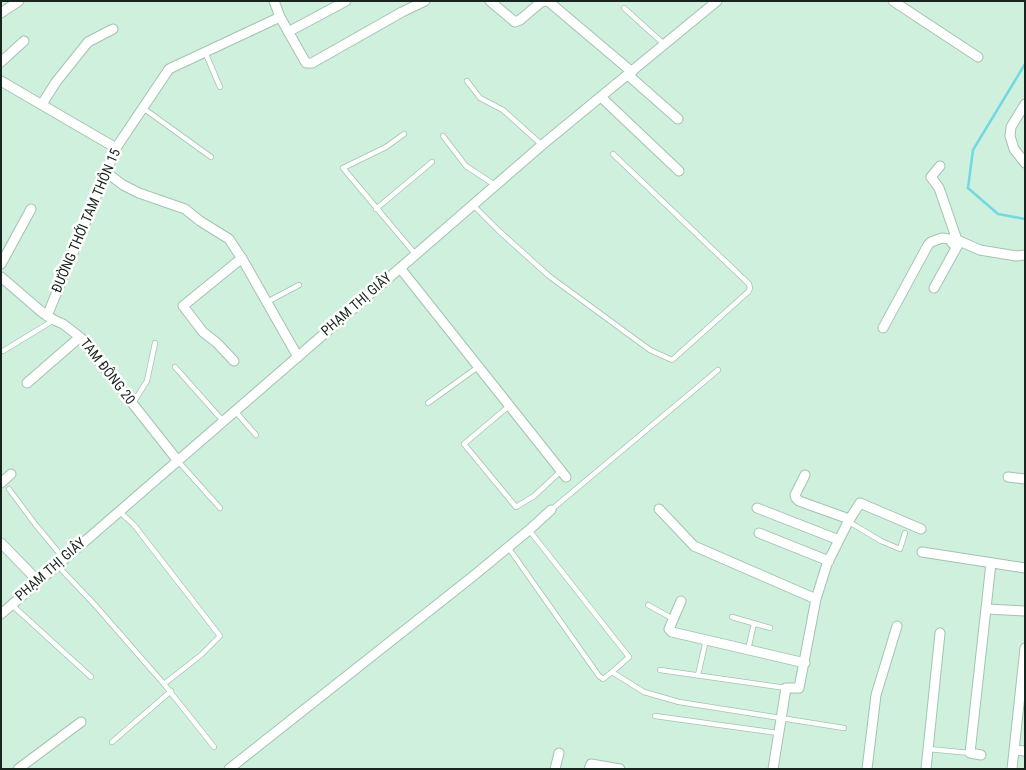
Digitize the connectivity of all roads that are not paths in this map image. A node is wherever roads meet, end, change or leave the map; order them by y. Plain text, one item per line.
1 (19, 1) edge
2 (274, 1) edge
3 (346, 1) edge
4 (426, 1) edge
5 (490, 1) edge
6 (548, 1) edge
7 (717, 1) edge
8 (893, 1) edge
9 (624, 8) dead end
10 (1, 13) edge
11 (280, 17) junction
12 (113, 29) dead end
13 (288, 32) junction
14 (24, 41) dead end
15 (664, 45) junction
16 (205, 52) junction
17 (978, 56) dead end
18 (1, 62) edge
19 (630, 73) junction
20 (1, 80) edge
21 (467, 81) dead end
22 (220, 87) dead end
23 (600, 97) junction
24 (42, 104) junction
25 (1025, 104) edge
26 (143, 108) junction
27 (678, 119) dead end
28 (404, 134) dead end
29 (442, 136) dead end
30 (542, 145) junction
31 (116, 148) junction
32 (613, 154) dead end
33 (211, 158) dead end
34 (432, 162) dead end
35 (1025, 163) edge
36 (940, 166) dead end
37 (679, 171) dead end
38 (106, 172) junction
39 (495, 185) junction
40 (473, 205) junction
41 (31, 209) dead end
42 (376, 209) junction
43 (959, 240) junction
44 (416, 255) junction
45 (1025, 255) edge
46 (242, 258) junction
47 (1, 264) edge
48 (400, 268) junction
49 (1, 277) edge
50 (299, 285) dead end
51 (934, 288) dead end
52 (267, 302) junction
53 (50, 318) junction
54 (883, 328) dead end
55 (80, 337) junction
56 (155, 343) dead end
57 (3, 351) dead end
58 (298, 356) junction
59 (234, 361) dead end
60 (175, 367) dead end
61 (478, 367) junction
62 (718, 370) dead end
63 (26, 383) dead end
64 (428, 403) dead end
65 (132, 404) junction
66 (510, 406) junction
67 (235, 411) junction
68 (223, 421) junction
69 (256, 436) dead end
70 (178, 461) junction
71 (11, 474) dead end
72 (564, 474) joint
73 (805, 475) dead end
74 (1008, 477) dead end
75 (1025, 480) edge
76 (5, 486) edge
77 (220, 508) dead end
78 (757, 508) dead end
79 (119, 510) junction
80 (551, 510) joint
81 (659, 510) dead end
82 (848, 520) junction
83 (921, 529) dead end
84 (529, 530) junction
85 (759, 533) dead end
86 (906, 533) dead end
87 (839, 540) junction
88 (1, 543) edge
89 (508, 547) junction
90 (922, 552) dead end
91 (829, 561) junction
92 (61, 562) junction
93 (991, 563) junction
94 (1025, 568) edge
95 (38, 581) junction
96 (816, 599) junction
97 (681, 601) dead end
98 (12, 605) junction
99 (648, 605) dead end
100 (987, 609) junction
101 (1025, 612) edge
102 (1, 614) edge
103 (732, 617) dead end
104 (673, 619) junction
105 (754, 623) junction
106 (897, 626) dead end
107 (770, 628) dead end
108 (940, 633) dead end
109 (706, 640) junction
110 (748, 650) junction
111 (1024, 652) edge
112 (805, 663) junction
113 (660, 670) dead end
114 (612, 672) junction
115 (698, 675) junction
116 (91, 677) dead end
117 (164, 684) junction
118 (786, 688) junction
119 (171, 691) junction
120 (1022, 697) edge
121 (655, 716) dead end
122 (781, 717) junction
123 (81, 722) dead end
124 (844, 728) dead end
125 (778, 733) junction
126 (112, 742) dead end
127 (214, 746) dead end
128 (928, 749) junction
129 (1014, 750) junction
130 (1025, 752) edge
131 (559, 753) dead end
132 (970, 753) junction
133 (981, 754) dead end
134 (18, 769) edge
135 (229, 769) edge
136 (555, 769) edge
137 (589, 769) edge
138 (620, 769) edge
139 (773, 769) edge
140 (867, 769) edge
141 (926, 769) edge
142 (1012, 769) edge

1 - 10 street
2 - 11 street
3 - 13 street
4 - 13 street
5 - 6 street
6 - 19 street
7 - 15 street, PHẠM THỊ GIÂY
8 - 17 street
9 - 15 lane
11 - 13 street
11 - 16 street, ĐƯỜNG THỚI TAM THÔN 15
12 - 24 street
14 - 18 street
15 - 19 street, PHẠM THỊ GIÂY
16 - 22 lane
16 - 26 street, ĐƯỜNG THỚI TAM THÔN 15
19 - 23 street, PHẠM THỊ GIÂY
19 - 27 street
20 - 24 street
21 - 30 lane
23 - 30 street, PHẠM THỊ GIÂY
23 - 37 street
24 - 31 street
25 - 35 street
26 - 31 street, ĐƯỜNG THỚI TAM THÔN 15
26 - 33 lane
28 - 42 lane
29 - 39 lane
30 - 39 street, PHẠM THỊ GIÂY
31 - 38 street, ĐƯỜNG THỚI TAM THÔN 15
32 - 40 lane
34 - 42 lane
36 - 43 street
38 - 46 street
38 - 53 street, ĐƯỜNG THỚI TAM THÔN 15
39 - 40 street, PHẠM THỊ GIÂY
40 - 44 street, PHẠM THỊ GIÂY
41 - 47 street
42 - 44 lane
43 - 45 street
43 - 51 street
43 - 54 street
44 - 48 street, PHẠM THỊ GIÂY
46 - 52 street
46 - 59 street
48 - 58 street, PHẠM THỊ GIÂY
48 - 61 street
49 - 53 street, TAM ĐÔNG 20
50 - 52 lane
52 - 58 street
53 - 55 street, TAM ĐÔNG 20
53 - 57 lane
55 - 63 street
55 - 65 street, TAM ĐÔNG 20
56 - 65 lane
58 - 67 street, PHẠM THỊ GIÂY
60 - 68 lane
61 - 64 lane
61 - 66 street
62 - 80 lane
65 - 70 street, TAM ĐÔNG 20
66 - 72 street
66 - 72 lane
67 - 68 street, PHẠM THỊ GIÂY
67 - 69 lane
68 - 70 street, PHẠM THỊ GIÂY
70 - 77 lane
70 - 79 street, PHẠM THỊ GIÂY
71 - 76 street
73 - 82 street
74 - 75 street
76 - 92 lane
78 - 87 street
79 - 92 street, PHẠM THỊ GIÂY
79 - 117 lane
80 - 84 street
81 - 96 street
82 - 83 street
82 - 86 lane
82 - 87 street
84 - 89 street
84 - 114 lane
85 - 91 street
87 - 91 street
88 - 95 street
89 - 114 lane
89 - 135 street
90 - 93 street
91 - 96 street
92 - 95 street, PHẠM THỊ GIÂY
92 - 117 lane
93 - 94 street
93 - 100 street
95 - 98 street, PHẠM THỊ GIÂY
96 - 112 street
97 - 104 street
98 - 102 street, PHẠM THỊ GIÂY
98 - 116 lane
99 - 104 lane
100 - 101 street
100 - 132 street
103 - 105 lane
104 - 109 street
105 - 107 lane
105 - 110 lane
106 - 140 street
108 - 128 street
109 - 110 street
109 - 115 lane
110 - 112 street
111 - 120 street
112 - 118 street
113 - 115 lane
114 - 122 lane
115 - 118 lane
117 - 119 lane
118 - 122 street
119 - 126 lane
119 - 127 lane
120 - 129 street
121 - 125 lane
122 - 124 lane
122 - 125 street
123 - 134 street
125 - 139 street
128 - 132 lane
128 - 141 street
129 - 130 street
129 - 142 street
131 - 136 street
132 - 133 street
137 - 138 street

